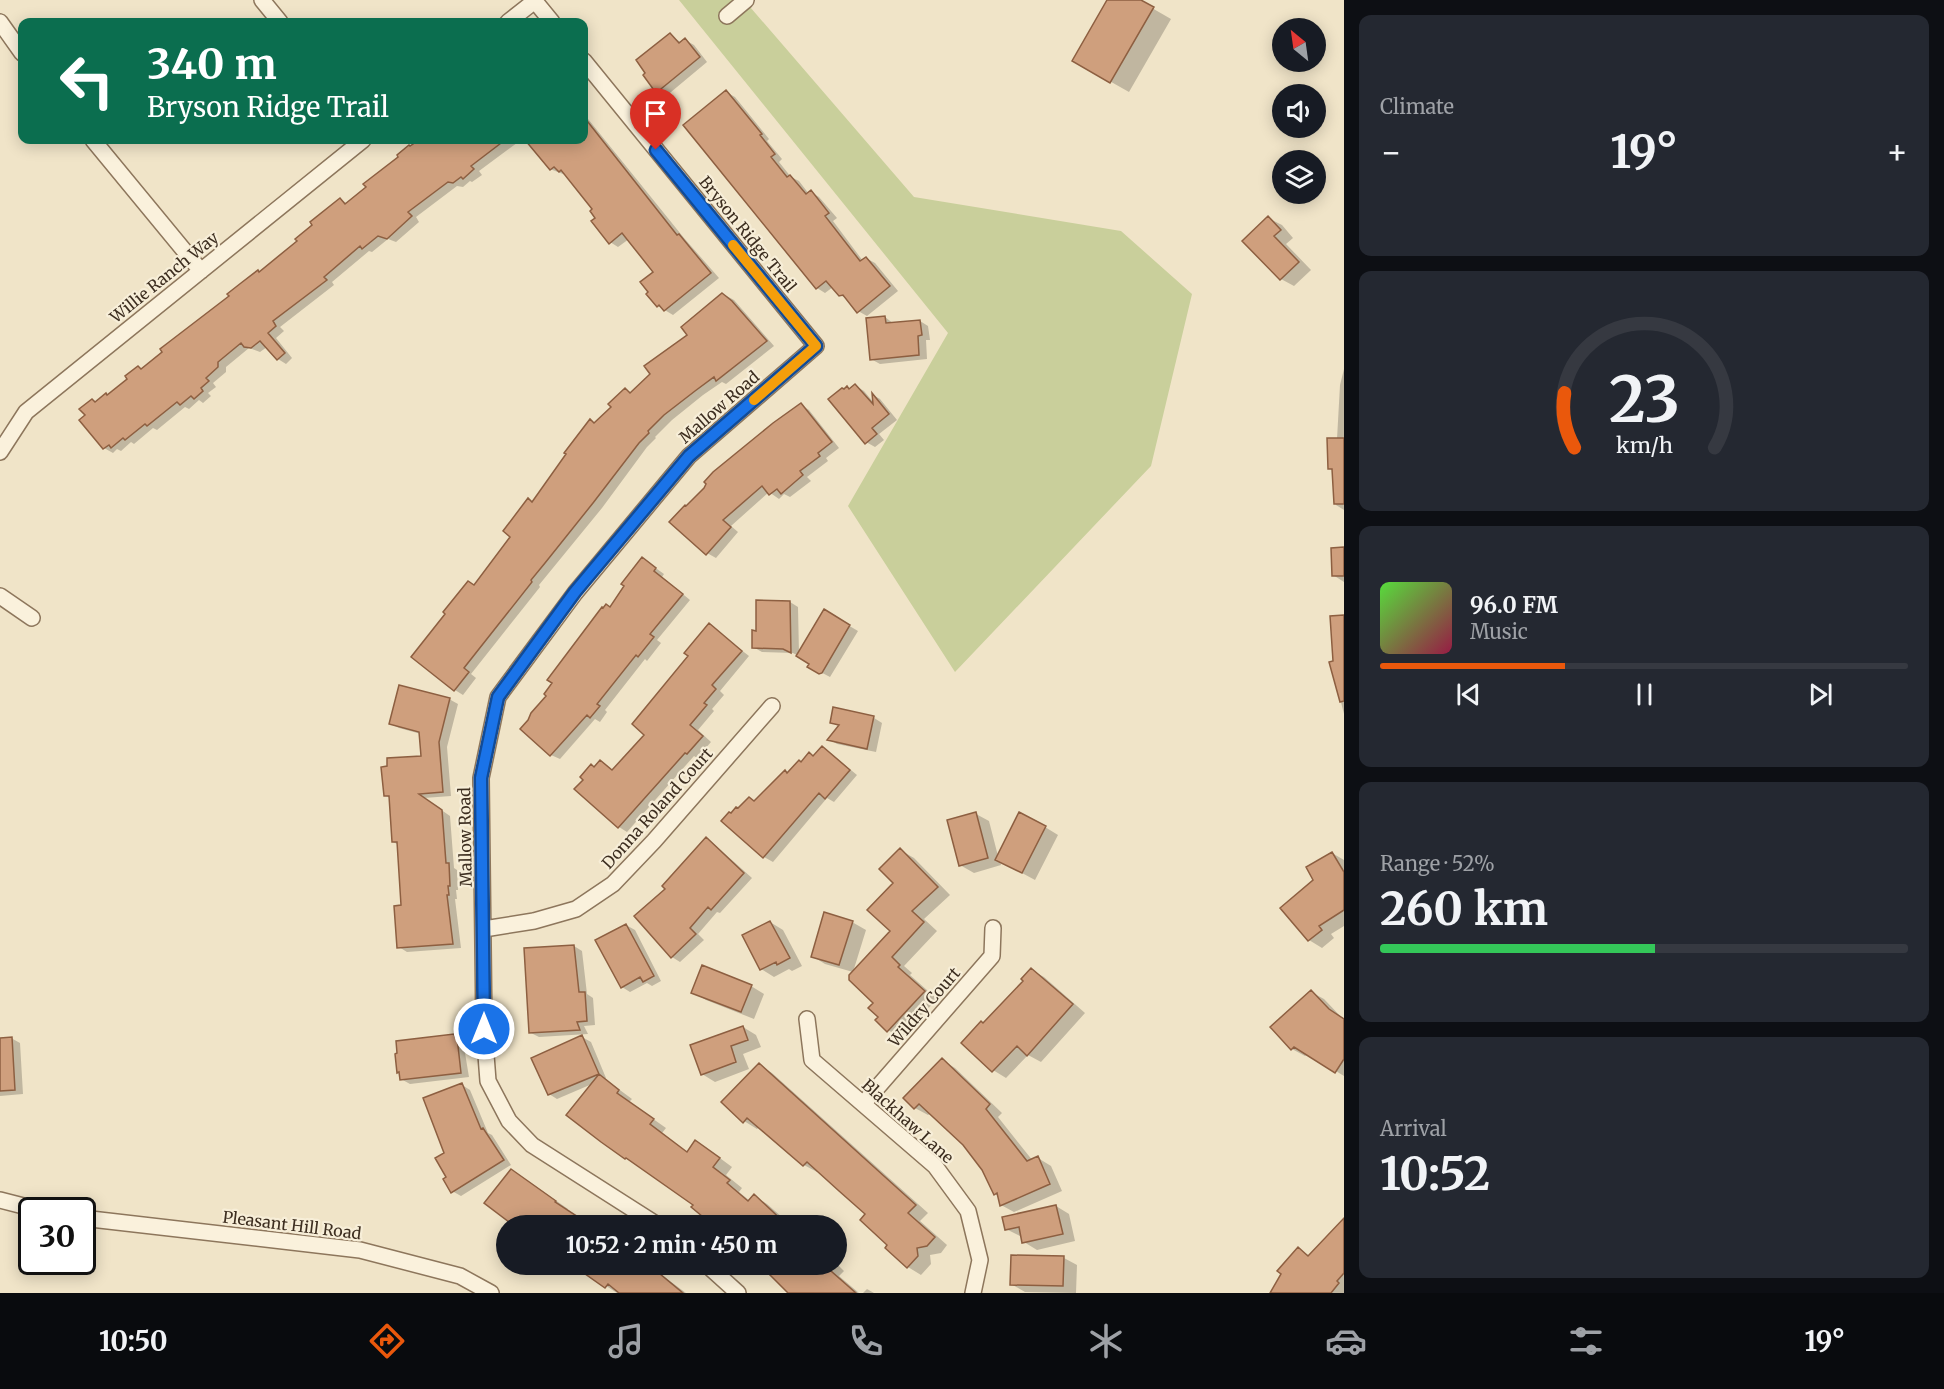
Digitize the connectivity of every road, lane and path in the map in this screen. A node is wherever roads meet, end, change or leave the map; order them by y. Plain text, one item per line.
1 (262, 0) edge
2 (535, 0) edge
3 (746, 0) edge
4 (727, 16) dead end
5 (277, 18) edge
6 (513, 18) edge
7 (549, 18) edge
8 (0, 22) edge
9 (18, 47) edge
10 (588, 66) edge
11 (96, 144) edge
12 (358, 144) edge
13 (201, 271) junction
14 (816, 346) joint
15 (0, 452) edge
16 (0, 596) edge
17 (33, 618) dead end
18 (772, 706) dead end
19 (993, 928) dead end
20 (484, 929) junction
21 (807, 1019) dead end
22 (863, 1104) junction
23 (0, 1200) edge
24 (18, 1205) edge
25 (642, 1215) edge
26 (96, 1220) edge
27 (718, 1275) edge
28 (491, 1293) edge
29 (738, 1293) edge
30 (974, 1293) edge

1 - 5 street
2 - 6 street
2 - 7 street
3 - 4 street
8 - 9 street
10 - 14 street, Bryson Ridge Trail
11 - 13 street
12 - 13 street, Willie Ranch Way
13 - 15 street, Willie Ranch Way
14 - 20 street, Mallow Road
16 - 17 street
18 - 20 street, Donna Roland Court
19 - 22 street, Wildry Court
20 - 25 street, Mallow Road
21 - 22 street, Blackhaw Lane
22 - 30 street, Blackhaw Lane
23 - 24 street
26 - 28 street, Pleasant Hill Road
27 - 29 street

